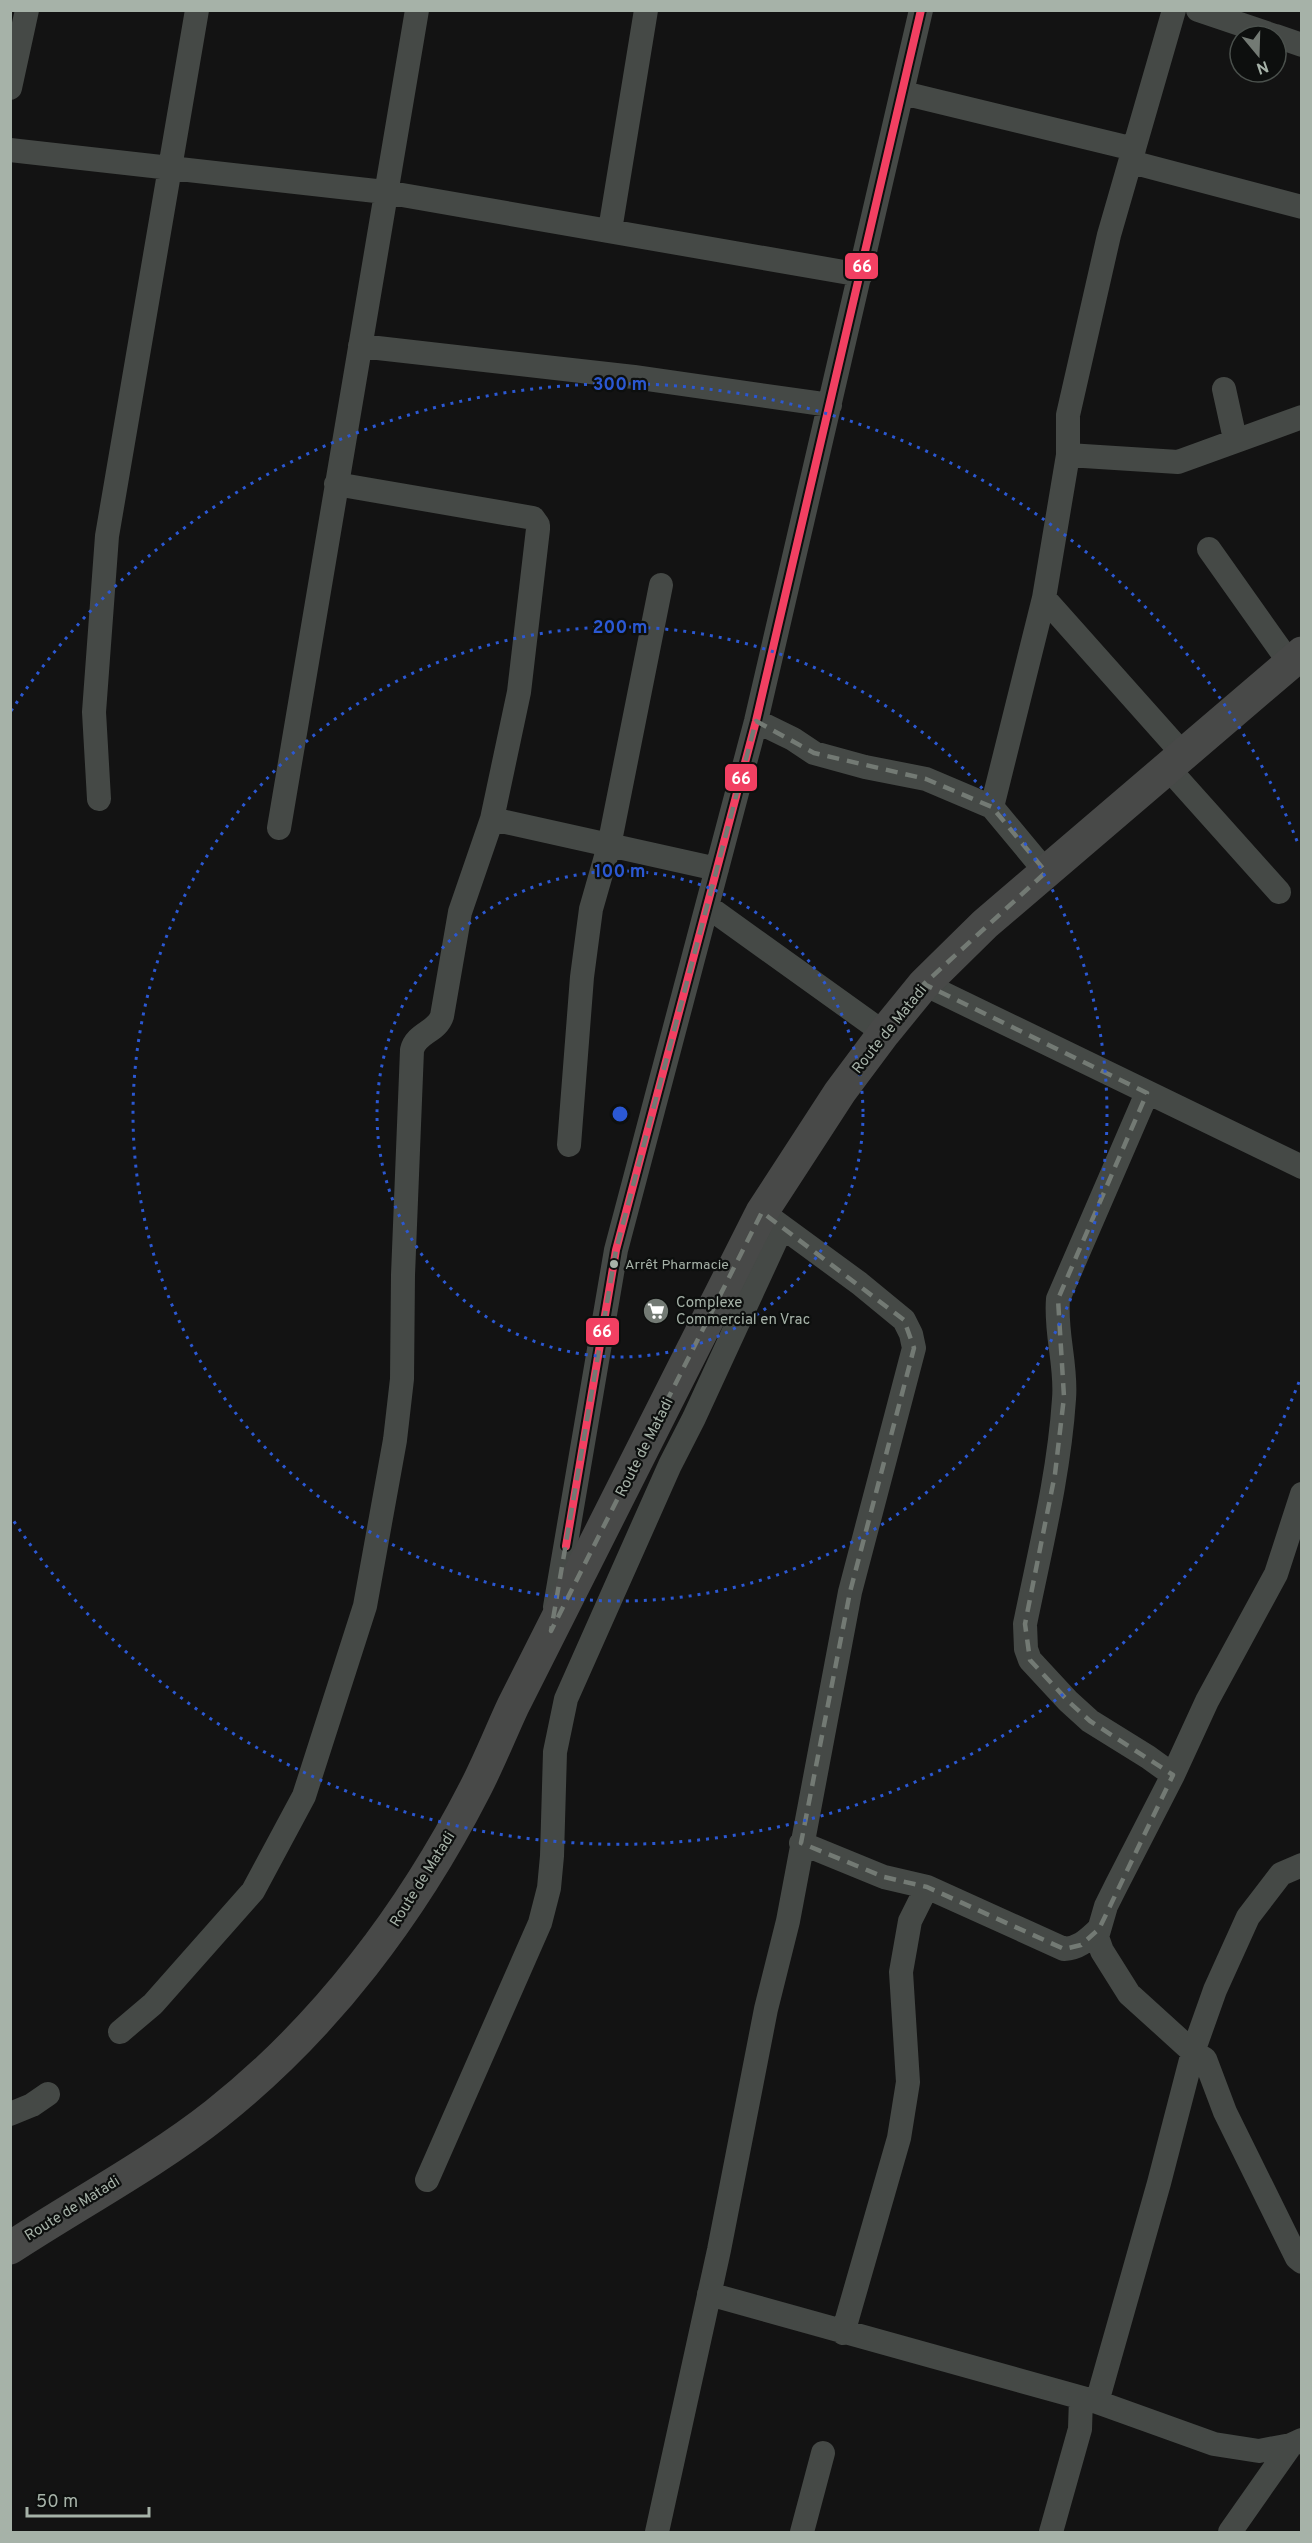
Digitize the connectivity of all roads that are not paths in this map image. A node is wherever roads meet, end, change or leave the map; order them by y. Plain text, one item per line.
1 (27, 10) edge
2 (197, 10) edge
3 (417, 10) edge
4 (646, 10) edge
5 (921, 10) edge
6 (1174, 10) edge
7 (1198, 10) edge
8 (1239, 24) edge
9 (10, 88) edge
10 (903, 93) junction
11 (10, 150) edge
12 (1132, 155) junction
13 (171, 167) junction
14 (385, 192) junction
15 (1302, 207) edge
16 (610, 230) junction
17 (861, 275) junction
18 (360, 346) junction
19 (1224, 389) dead end
20 (830, 405) junction
21 (1302, 417) edge
22 (1235, 439) junction
23 (1068, 455) junction
24 (336, 484) junction
25 (1209, 549) dead end
26 (661, 585) dead end
27 (1044, 598) junction
28 (1295, 657) edge
29 (756, 721) junction
30 (1175, 760) junction
31 (99, 799) dead end
32 (992, 807) junction
33 (492, 819) junction
34 (279, 828) dead end
35 (609, 846) junction
36 (717, 869) junction
37 (1046, 872) junction
38 (1279, 892) dead end
39 (707, 906) junction
40 (924, 984) junction
41 (884, 1033) junction
42 (1147, 1093) junction
43 (569, 1145) dead end
44 (1302, 1167) edge
45 (772, 1219) junction
46 (1302, 1494) edge
47 (551, 1631) junction
48 (1173, 1775) junction
49 (801, 1843) junction
50 (1302, 1865) edge
51 (927, 1887) junction
52 (1099, 1929) junction
53 (120, 2032) dead end
54 (1193, 2052) junction
55 (48, 2094) dead end
56 (10, 2114) edge
57 (427, 2180) dead end
58 (10, 2248) edge
59 (1302, 2262) edge
60 (709, 2294) junction
61 (843, 2333) junction
62 (1089, 2400) junction
63 (1296, 2443) edge
64 (823, 2453) dead end
65 (657, 2532) edge
66 (802, 2532) edge
67 (1051, 2532) edge
68 (1230, 2532) edge

1 - 9 street
2 - 13 street
3 - 14 street
4 - 16 street
5 - 10 street
6 - 12 street
7 - 8 street
10 - 12 street
10 - 17 street
11 - 13 street
12 - 15 street
12 - 23 street
13 - 14 street
13 - 31 street
14 - 16 street
14 - 18 street
16 - 17 street
17 - 20 street
18 - 20 street
18 - 24 street
19 - 22 street
20 - 29 street
21 - 22 street
22 - 23 street
23 - 27 street
24 - 33 street
24 - 34 street
25 - 28 street
26 - 35 street
27 - 30 street
27 - 32 street
28 - 30 highway, Route de Matadi
29 - 32 street
29 - 36 street
30 - 37 highway, Route de Matadi
30 - 38 street
32 - 37 street
33 - 35 street
33 - 53 street
35 - 36 street
35 - 43 street
36 - 39 street
37 - 40 highway, Route de Matadi
39 - 41 street
39 - 47 street
40 - 41 highway, Route de Matadi
40 - 42 street
41 - 45 highway, Route de Matadi
42 - 44 street
42 - 48 street
45 - 47 highway, Route de Matadi
45 - 49 street
45 - 57 street
46 - 48 street
47 - 58 highway, Route de Matadi
48 - 52 street
49 - 51 street
49 - 60 street
50 - 54 street
51 - 52 street
51 - 61 street
52 - 54 street
54 - 59 street
54 - 62 street
55 - 56 street
60 - 61 street
60 - 65 street
61 - 62 street
62 - 63 street
62 - 67 street
63 - 68 street
64 - 66 street

